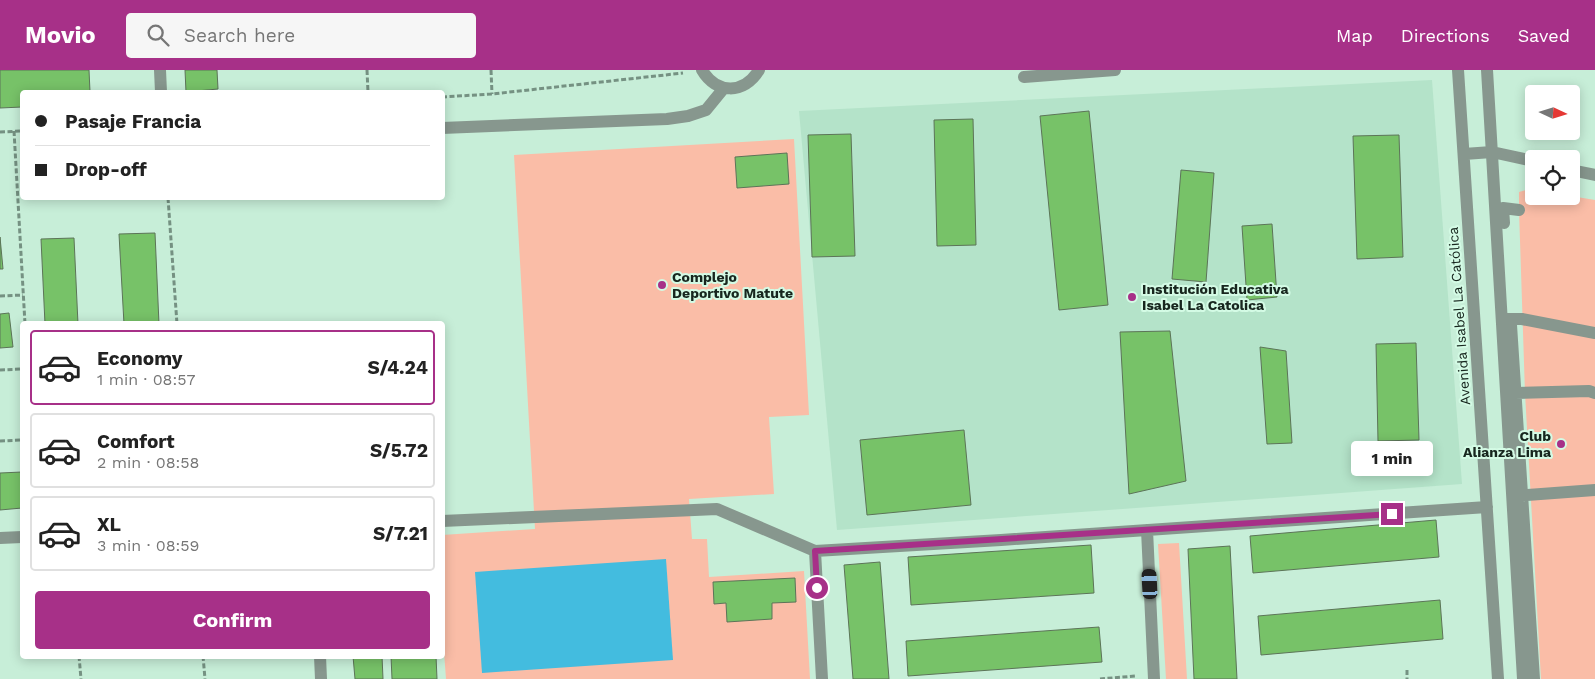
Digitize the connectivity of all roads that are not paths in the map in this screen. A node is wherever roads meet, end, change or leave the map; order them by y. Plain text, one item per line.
1 (160, 70) edge
2 (702, 70) edge
3 (759, 70) edge
4 (1101, 70) edge
5 (1115, 70) edge
6 (1458, 70) edge
7 (1487, 70) edge
8 (1024, 77) dead end
9 (724, 88) junction
10 (161, 90) edge
11 (445, 128) edge
12 (1492, 152) junction
13 (1464, 154) junction
14 (1525, 159) edge
15 (1580, 172) edge
16 (1595, 175) edge
17 (1519, 210) dead end
18 (1506, 319) junction
19 (1595, 333) edge
20 (1515, 393) junction
21 (1595, 393) edge
22 (1595, 490) edge
23 (1517, 496) junction
24 (1487, 507) junction
25 (445, 521) edge
26 (1147, 530) junction
27 (20, 537) edge
28 (0, 538) edge
29 (815, 551) junction
30 (320, 659) edge
31 (1154, 677) edge
32 (322, 679) edge
33 (822, 679) edge
34 (1498, 679) edge
35 (1523, 679) edge
36 (1534, 679) edge

1 - 10 street
2 - 9 street
3 - 9 street
4 - 5 street
4 - 8 street
6 - 13 street, Avenida Isabel La Católica
7 - 12 street
9 - 11 street
12 - 13 street
12 - 14 street
12 - 18 street
13 - 24 street, Avenida Isabel La Católica
15 - 16 street
17 - 18 street
18 - 19 street
18 - 20 street
18 - 23 street
20 - 21 street
20 - 23 street
22 - 23 street
23 - 35 street
23 - 36 street
24 - 26 street
24 - 34 street, Avenida Isabel La Católica
25 - 29 street
26 - 29 street
26 - 31 street
27 - 28 street
29 - 33 street
30 - 32 street

